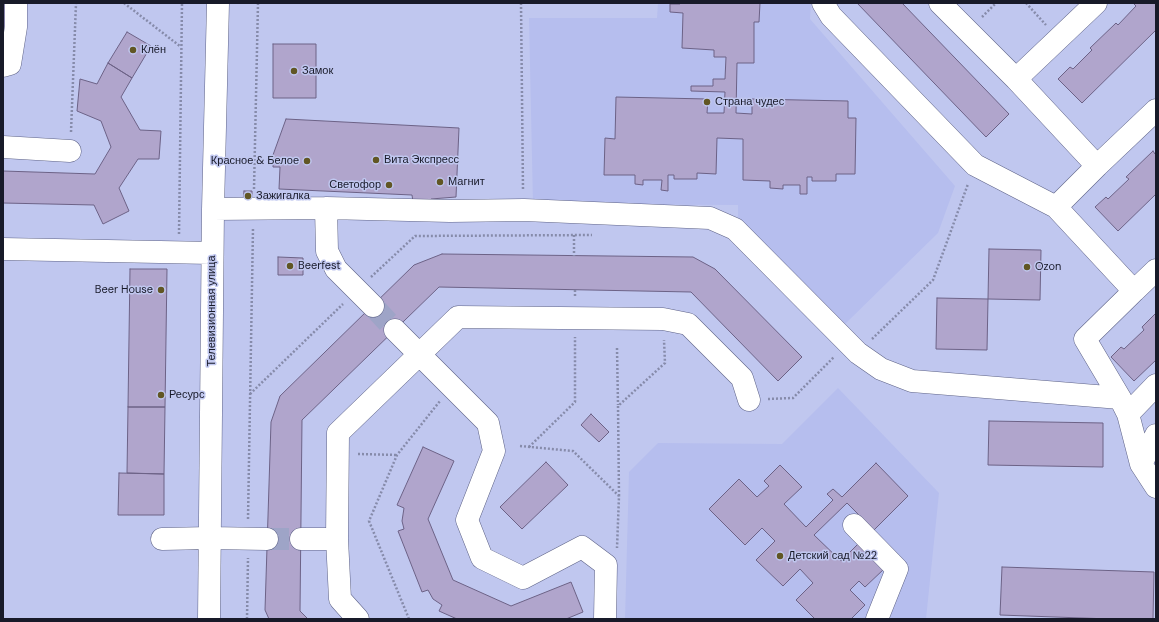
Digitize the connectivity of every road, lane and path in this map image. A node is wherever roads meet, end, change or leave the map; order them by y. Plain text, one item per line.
1 (16, 3) edge
2 (76, 3) edge
3 (124, 3) edge
4 (182, 3) edge
5 (218, 3) edge
6 (258, 3) edge
7 (521, 3) edge
8 (823, 3) edge
9 (940, 3) edge
10 (1026, 3) edge
11 (1096, 3) edge
12 (1059, 39) junction
13 (181, 47) junction
14 (3, 66) edge
15 (1016, 80) junction
16 (1156, 110) edge
17 (3, 147) edge
18 (70, 151) joint
19 (975, 164) junction
20 (1097, 166) junction
21 (1056, 207) junction
22 (254, 208) junction
23 (326, 208) junction
24 (213, 209) junction
25 (524, 210) junction
26 (598, 234) dead end
27 (574, 235) junction
28 (3, 249) edge
29 (178, 252) junction
30 (212, 253) junction
31 (574, 256) dead end
32 (1156, 270) edge
33 (357, 290) junction
34 (1134, 291) junction
35 (372, 306) tunnel mouth
36 (576, 317) junction
37 (663, 319) junction
38 (395, 330) tunnel mouth
39 (617, 348) dead end
40 (858, 353) junction
41 (419, 354) junction
42 (835, 356) dead end
43 (1156, 385) edge
44 (452, 387) junction
45 (250, 394) junction
46 (749, 400) joint
47 (618, 406) junction
48 (1124, 406) junction
49 (1156, 435) edge
50 (520, 446) dead end
51 (529, 447) junction
52 (337, 454) junction
53 (397, 455) junction
54 (1141, 464) junction
55 (1156, 487) edge
56 (619, 496) junction
57 (854, 525) dead end
58 (162, 538) dead end
59 (210, 538) junction
60 (258, 538) junction
61 (301, 539) tunnel mouth
62 (337, 539) junction
63 (617, 550) dead end
64 (210, 619) edge
65 (247, 619) edge
66 (358, 619) edge
67 (409, 619) edge
68 (606, 619) edge
69 (877, 619) edge

1 - 14 street
2 - 18 path
3 - 13 path
4 - 13 path
5 - 24 street, Телевизионная улица
6 - 22 path
7 - 25 path
8 - 19 street
9 - 15 street
10 - 12 path
11 - 12 street
12 - 15 street
13 - 29 path
15 - 20 street
16 - 20 street
17 - 18 street
19 - 21 street
19 - 40 path
20 - 21 street
21 - 34 street
22 - 23 street
22 - 24 street
22 - 45 path
23 - 25 street
23 - 33 street
24 - 30 street, Телевизионная улица
25 - 40 street
26 - 27 path
27 - 31 path
27 - 33 path
28 - 29 street
29 - 30 street
30 - 59 street, Телевизионная улица
32 - 34 street
33 - 35 street
33 - 45 path
34 - 48 street
36 - 37 street
36 - 41 street
36 - 51 path
37 - 46 street
37 - 47 path
38 - 41 street
39 - 47 path
40 - 48 street
41 - 44 street
41 - 52 street
42 - 46 path
43 - 48 street
44 - 53 path
44 - 68 street
45 - 60 path
47 - 56 path
48 - 54 street
49 - 54 street
50 - 51 path
51 - 56 path
52 - 53 path
52 - 62 street
53 - 67 path
54 - 55 street
56 - 63 path
57 - 69 street
58 - 59 street
59 - 60 street
59 - 64 street, Телевизионная улица
60 - 65 path
61 - 62 street
62 - 66 street

